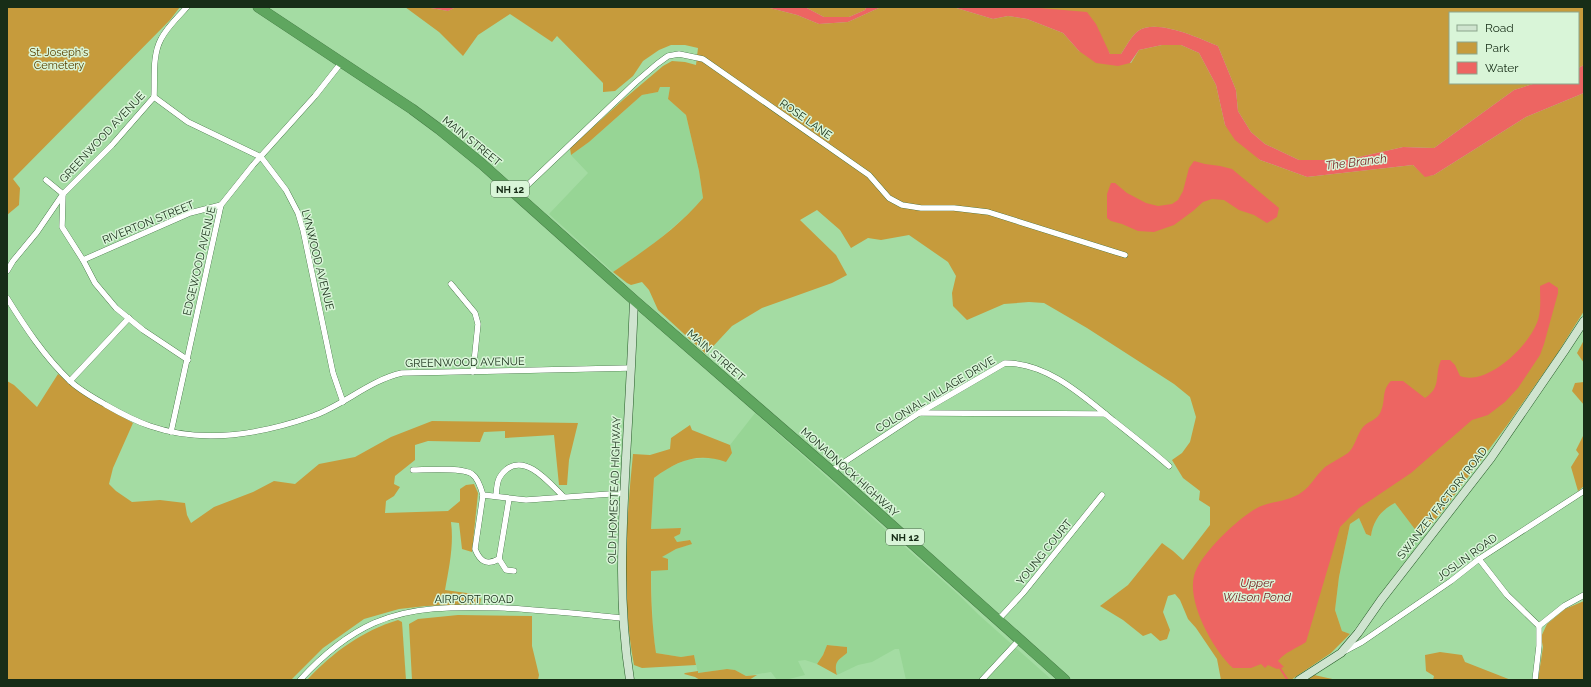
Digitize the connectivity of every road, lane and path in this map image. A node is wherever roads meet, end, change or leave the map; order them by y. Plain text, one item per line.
1 (187, 7) edge
2 (258, 7) edge
3 (341, 63) junction
4 (154, 97) junction
5 (261, 157) junction
6 (46, 180) dead end
7 (63, 194) junction
8 (517, 195) junction
9 (221, 205) junction
10 (1125, 254) dead end
11 (83, 260) junction
12 (7, 271) edge
13 (451, 284) dead end
14 (7, 298) edge
15 (634, 300) junction
16 (129, 318) junction
17 (1584, 321) edge
18 (188, 360) junction
19 (630, 368) junction
20 (473, 372) junction
21 (70, 381) junction
22 (744, 395) joint
23 (343, 402) junction
24 (919, 413) junction
25 (1105, 414) junction
26 (171, 432) junction
27 (1169, 466) dead end
28 (413, 470) dead end
29 (831, 471) junction
30 (1584, 491) edge
31 (624, 493) junction
32 (484, 495) junction
33 (1102, 495) dead end
34 (496, 496) junction
35 (564, 497) junction
36 (509, 499) junction
37 (499, 559) junction
38 (1479, 560) junction
39 (514, 571) dead end
40 (1584, 595) edge
41 (622, 618) junction
42 (998, 620) junction
43 (1539, 626) junction
44 (1358, 633) junction
45 (1020, 639) junction
46 (1363, 642) junction
47 (1341, 653) junction
48 (300, 680) edge
49 (630, 680) edge
50 (982, 680) edge
51 (1065, 680) edge
52 (1299, 680) edge
53 (1535, 680) edge

1 - 4 street, GREENWOOD AVENUE
2 - 3 highway, MAIN STREET / NH 12
3 - 5 street, EDGEWOOD AVENUE
3 - 8 highway, MAIN STREET / NH 12
4 - 5 street, LYNWOOD AVENUE
4 - 7 street, GREENWOOD AVENUE
5 - 9 street, EDGEWOOD AVENUE
5 - 23 street, LYNWOOD AVENUE
6 - 7 street
7 - 11 street
7 - 12 street, GREENWOOD AVENUE
8 - 10 street, ROSE LANE
8 - 15 highway, MAIN STREET / NH 12
9 - 11 street, RIVERTON STREET
9 - 18 street, EDGEWOOD AVENUE
11 - 16 street
13 - 20 street
14 - 21 street, GREENWOOD AVENUE
15 - 19 street, OLD HOMESTEAD HIGHWAY
15 - 22 highway, MAIN STREET / NH 12
16 - 18 street
16 - 21 street
17 - 44 street, SWANZEY FACTORY ROAD
18 - 26 street, EDGEWOOD AVENUE
19 - 20 street, GREENWOOD AVENUE
19 - 31 street, OLD HOMESTEAD HIGHWAY
20 - 23 street, GREENWOOD AVENUE
21 - 26 street, GREENWOOD AVENUE
22 - 29 highway, MONADNOCK HIGHWAY / NH 12
23 - 26 street, GREENWOOD AVENUE
24 - 25 street
24 - 25 street, COLONIAL VILLAGE DRIVE
24 - 29 street, COLONIAL VILLAGE DRIVE
25 - 27 street, COLONIAL VILLAGE DRIVE
28 - 32 street
29 - 42 highway, MONADNOCK HIGHWAY / NH 12
30 - 38 street, JOSLIN ROAD
31 - 35 street
31 - 41 street, OLD HOMESTEAD HIGHWAY
32 - 34 street
32 - 37 street
33 - 42 street, YOUNG COURT
34 - 35 street
34 - 36 street
35 - 36 street
36 - 37 street
37 - 39 street
38 - 43 street
38 - 46 street, JOSLIN ROAD
40 - 43 street
41 - 48 street, AIRPORT ROAD
41 - 49 street, OLD HOMESTEAD HIGHWAY
42 - 45 highway, MONADNOCK HIGHWAY / NH 12
43 - 53 street
44 - 46 street
44 - 47 street, SWANZEY FACTORY ROAD
45 - 50 street
45 - 51 highway, MONADNOCK HIGHWAY / NH 12
46 - 47 street, JOSLIN ROAD
47 - 52 street, SWANZEY FACTORY ROAD

